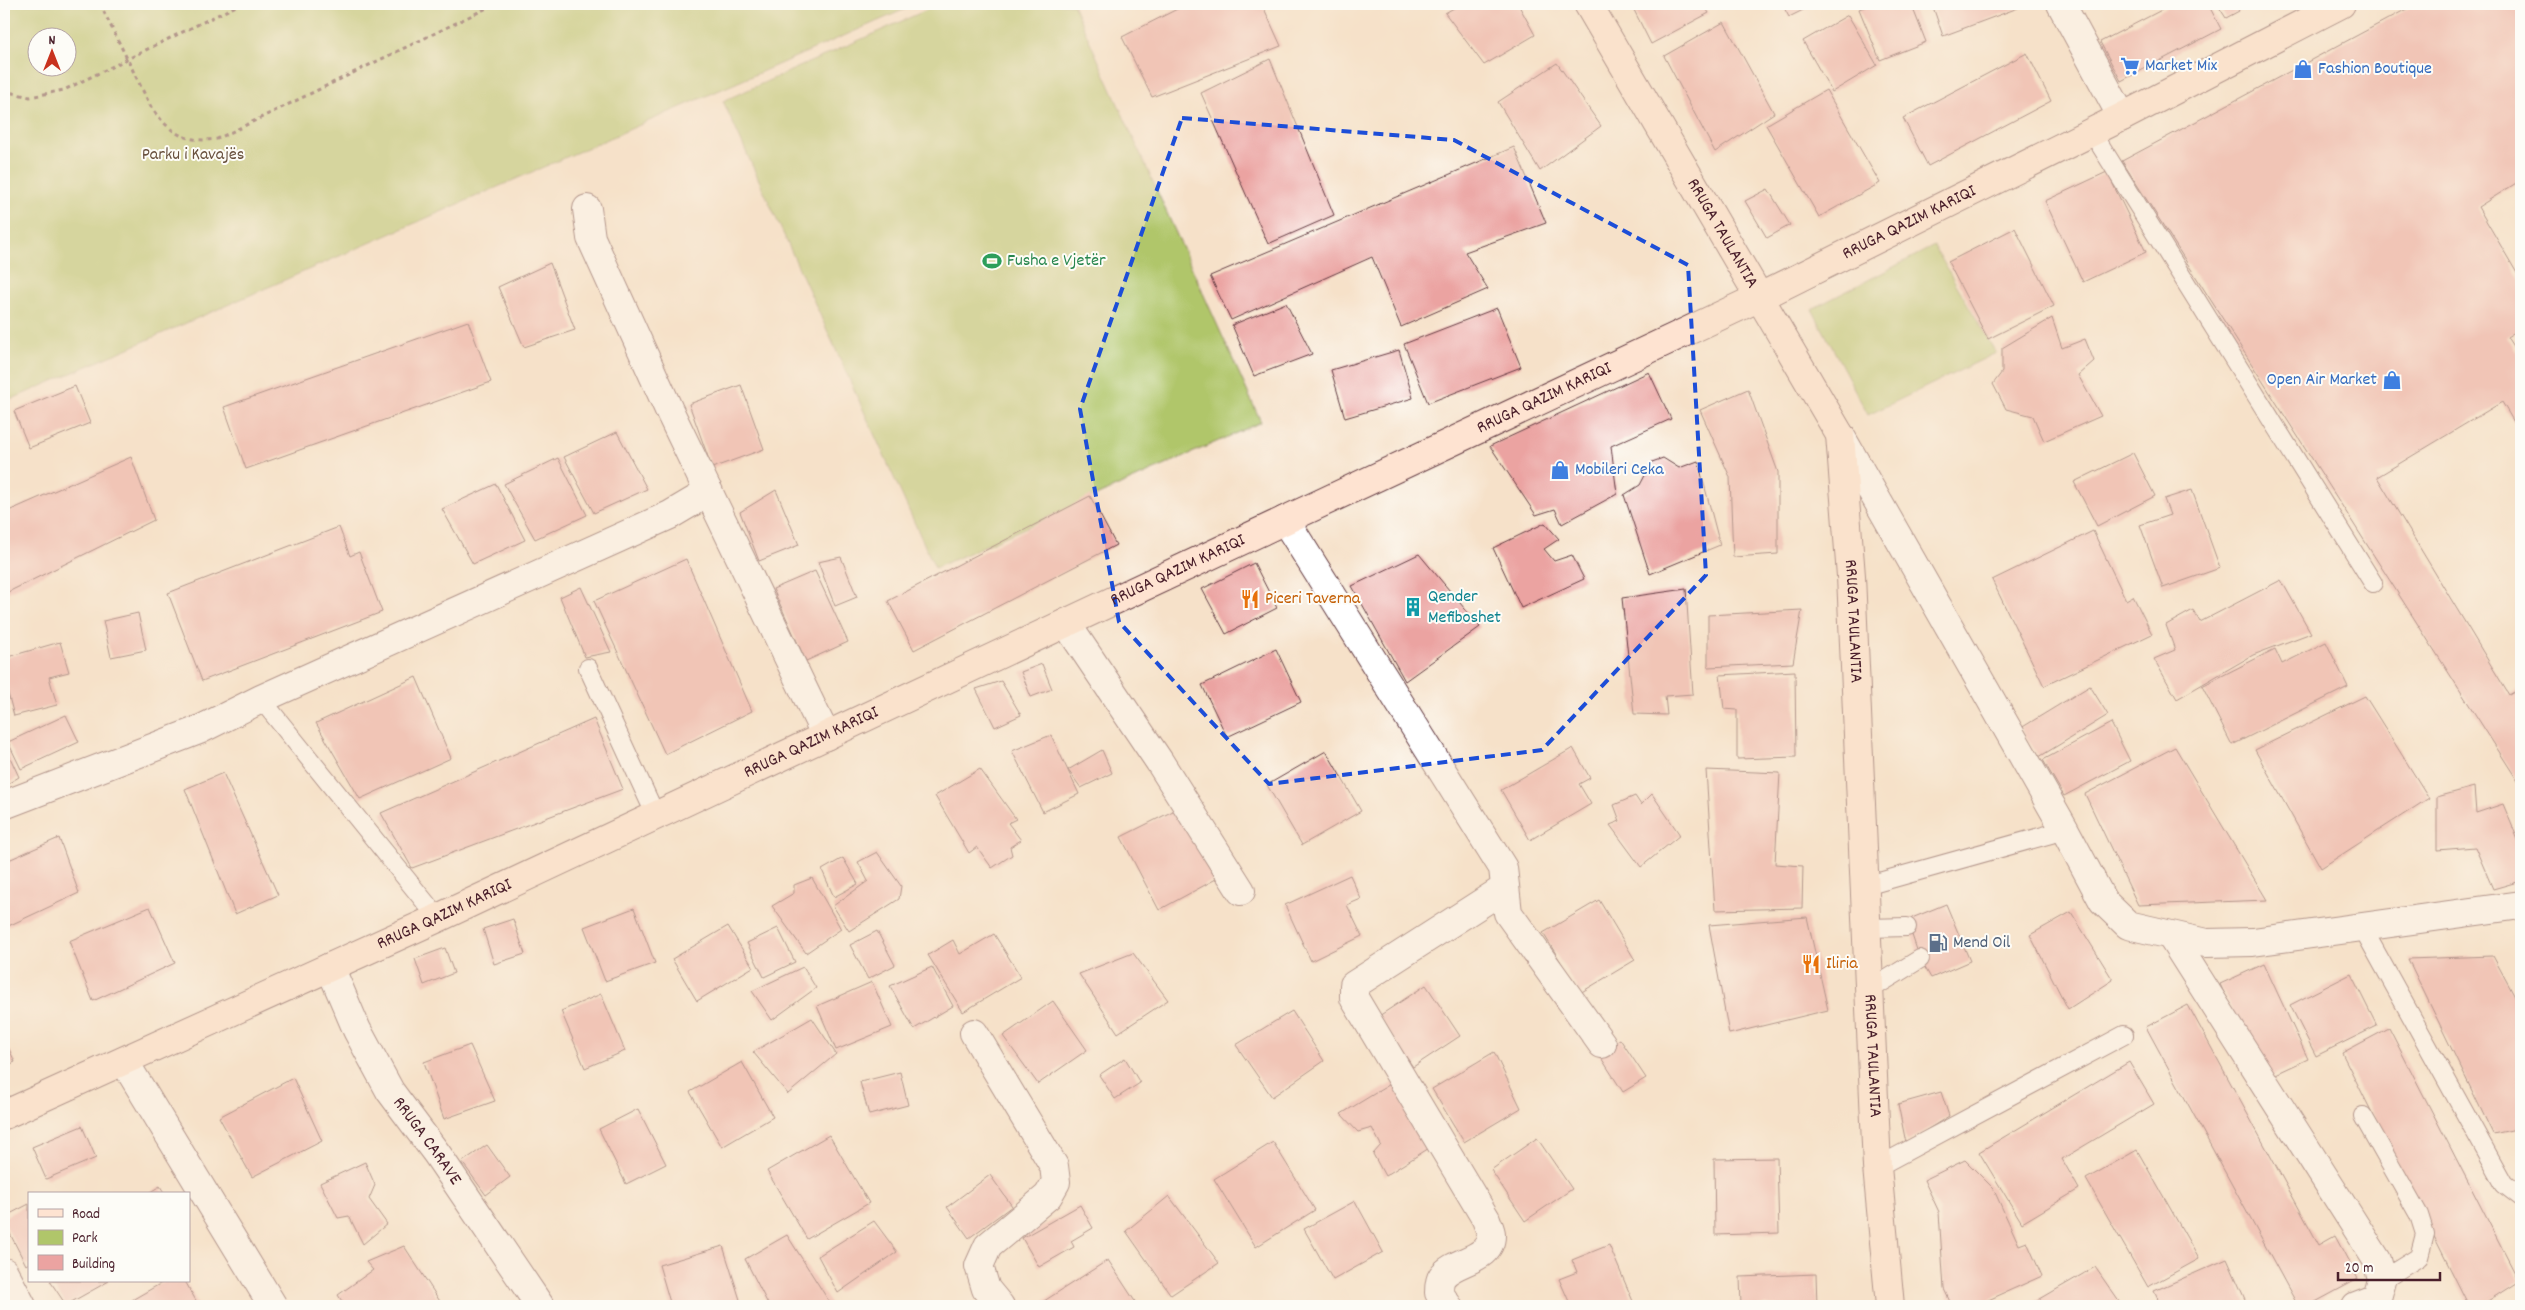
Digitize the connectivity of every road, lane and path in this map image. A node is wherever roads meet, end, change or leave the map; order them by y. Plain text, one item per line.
1 (100, 4) edge
2 (240, 4) edge
3 (495, 4) edge
4 (1588, 4) edge
5 (2062, 4) edge
6 (2341, 4) edge
7 (126, 60) junction
8 (4, 91) edge
9 (2122, 117) junction
10 (2092, 132) junction
11 (587, 209) dead end
12 (1760, 297) junction
13 (1840, 435) junction
14 (709, 492) junction
15 (1284, 520) junction
16 (2373, 583) dead end
17 (1066, 623) junction
18 (588, 668) dead end
19 (261, 699) junction
20 (826, 736) junction
21 (4, 805) edge
22 (656, 816) junction
23 (2065, 830) junction
24 (1865, 886) junction
25 (1505, 888) junction
26 (1241, 891) dead end
27 (2521, 905) edge
28 (438, 918) junction
29 (1907, 927) dead end
30 (2362, 927) junction
31 (1868, 928) junction
32 (2171, 936) junction
33 (1920, 959) dead end
34 (330, 967) junction
35 (1871, 989) junction
36 (974, 1033) dead end
37 (2124, 1035) dead end
38 (1602, 1044) dead end
39 (124, 1061) junction
40 (4, 1115) edge
41 (2363, 1116) dead end
42 (1877, 1167) junction
43 (2521, 1197) edge
44 (4, 1272) edge
45 (2382, 1280) junction
46 (22, 1306) edge
47 (273, 1306) edge
48 (540, 1306) edge
49 (1000, 1306) edge
50 (1448, 1306) edge
51 (1890, 1306) edge
52 (2356, 1306) edge

1 - 7 path
2 - 7 path
3 - 7 path
4 - 12 street, RRUGA TAULANTIA
5 - 9 street
6 - 9 street, RRUGA QAZIM KARIQI
7 - 8 path
9 - 10 street, RRUGA QAZIM KARIQI
10 - 12 street, RRUGA QAZIM KARIQI
10 - 16 lane
11 - 14 street
12 - 13 street, RRUGA TAULANTIA
12 - 15 street, RRUGA QAZIM KARIQI
13 - 23 street
13 - 24 street, RRUGA TAULANTIA
14 - 19 street
14 - 20 street
15 - 17 street, RRUGA QAZIM KARIQI
15 - 25 street
17 - 20 street, RRUGA QAZIM KARIQI
17 - 26 street
18 - 22 lane
19 - 21 street
19 - 28 lane
20 - 22 street, RRUGA QAZIM KARIQI
22 - 28 street, RRUGA QAZIM KARIQI
23 - 24 lane
23 - 32 street
24 - 31 street, RRUGA TAULANTIA
25 - 38 street
25 - 50 street
27 - 30 street
28 - 34 street, RRUGA QAZIM KARIQI
29 - 31 lane
30 - 32 street
30 - 43 lane
31 - 35 street, RRUGA TAULANTIA
32 - 45 street
33 - 35 lane
34 - 39 street, RRUGA QAZIM KARIQI
34 - 48 street, RRUGA CARAVE
35 - 42 street, RRUGA TAULANTIA
36 - 49 street
37 - 42 lane
39 - 40 street, RRUGA QAZIM KARIQI
39 - 47 street
41 - 45 lane
42 - 51 street, RRUGA TAULANTIA
44 - 46 street
45 - 52 street

